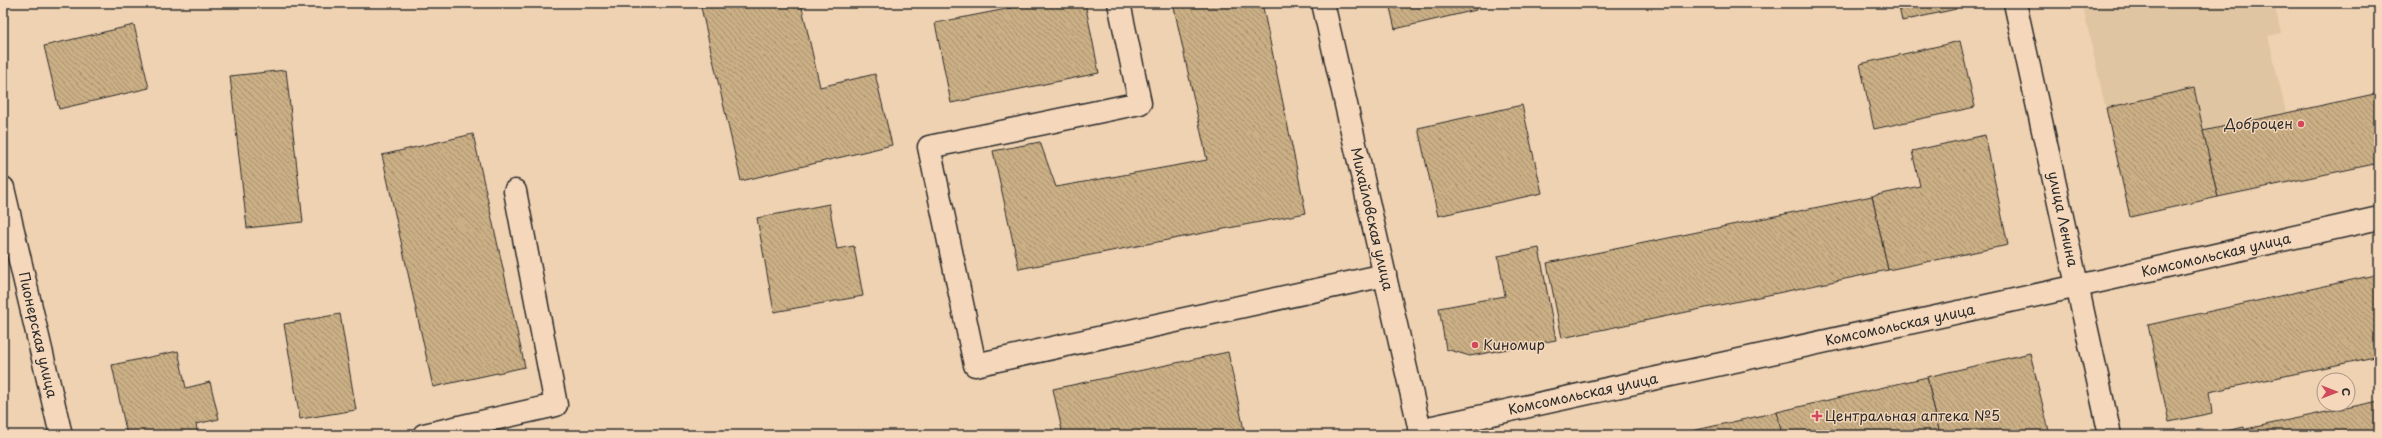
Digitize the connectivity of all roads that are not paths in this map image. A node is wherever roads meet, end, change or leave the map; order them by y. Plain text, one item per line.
1 (1119, 3) edge
2 (1323, 3) edge
3 (2015, 3) edge
4 (3, 188) edge
5 (515, 191) dead end
6 (2379, 218) edge
7 (1385, 275) junction
8 (2078, 286) junction
9 (1420, 432) edge
10 (61, 435) edge
11 (424, 435) edge
12 (2110, 435) edge

1 - 7 main road
2 - 7 main road, Михайловская улица
3 - 8 main road, улица Ленина
4 - 10 main road, Пионерская улица
5 - 11 main road
6 - 8 main road, Комсомольская улица
7 - 9 main road, Михайловская улица
8 - 9 main road, Комсомольская улица
8 - 12 main road, улица Ленина

